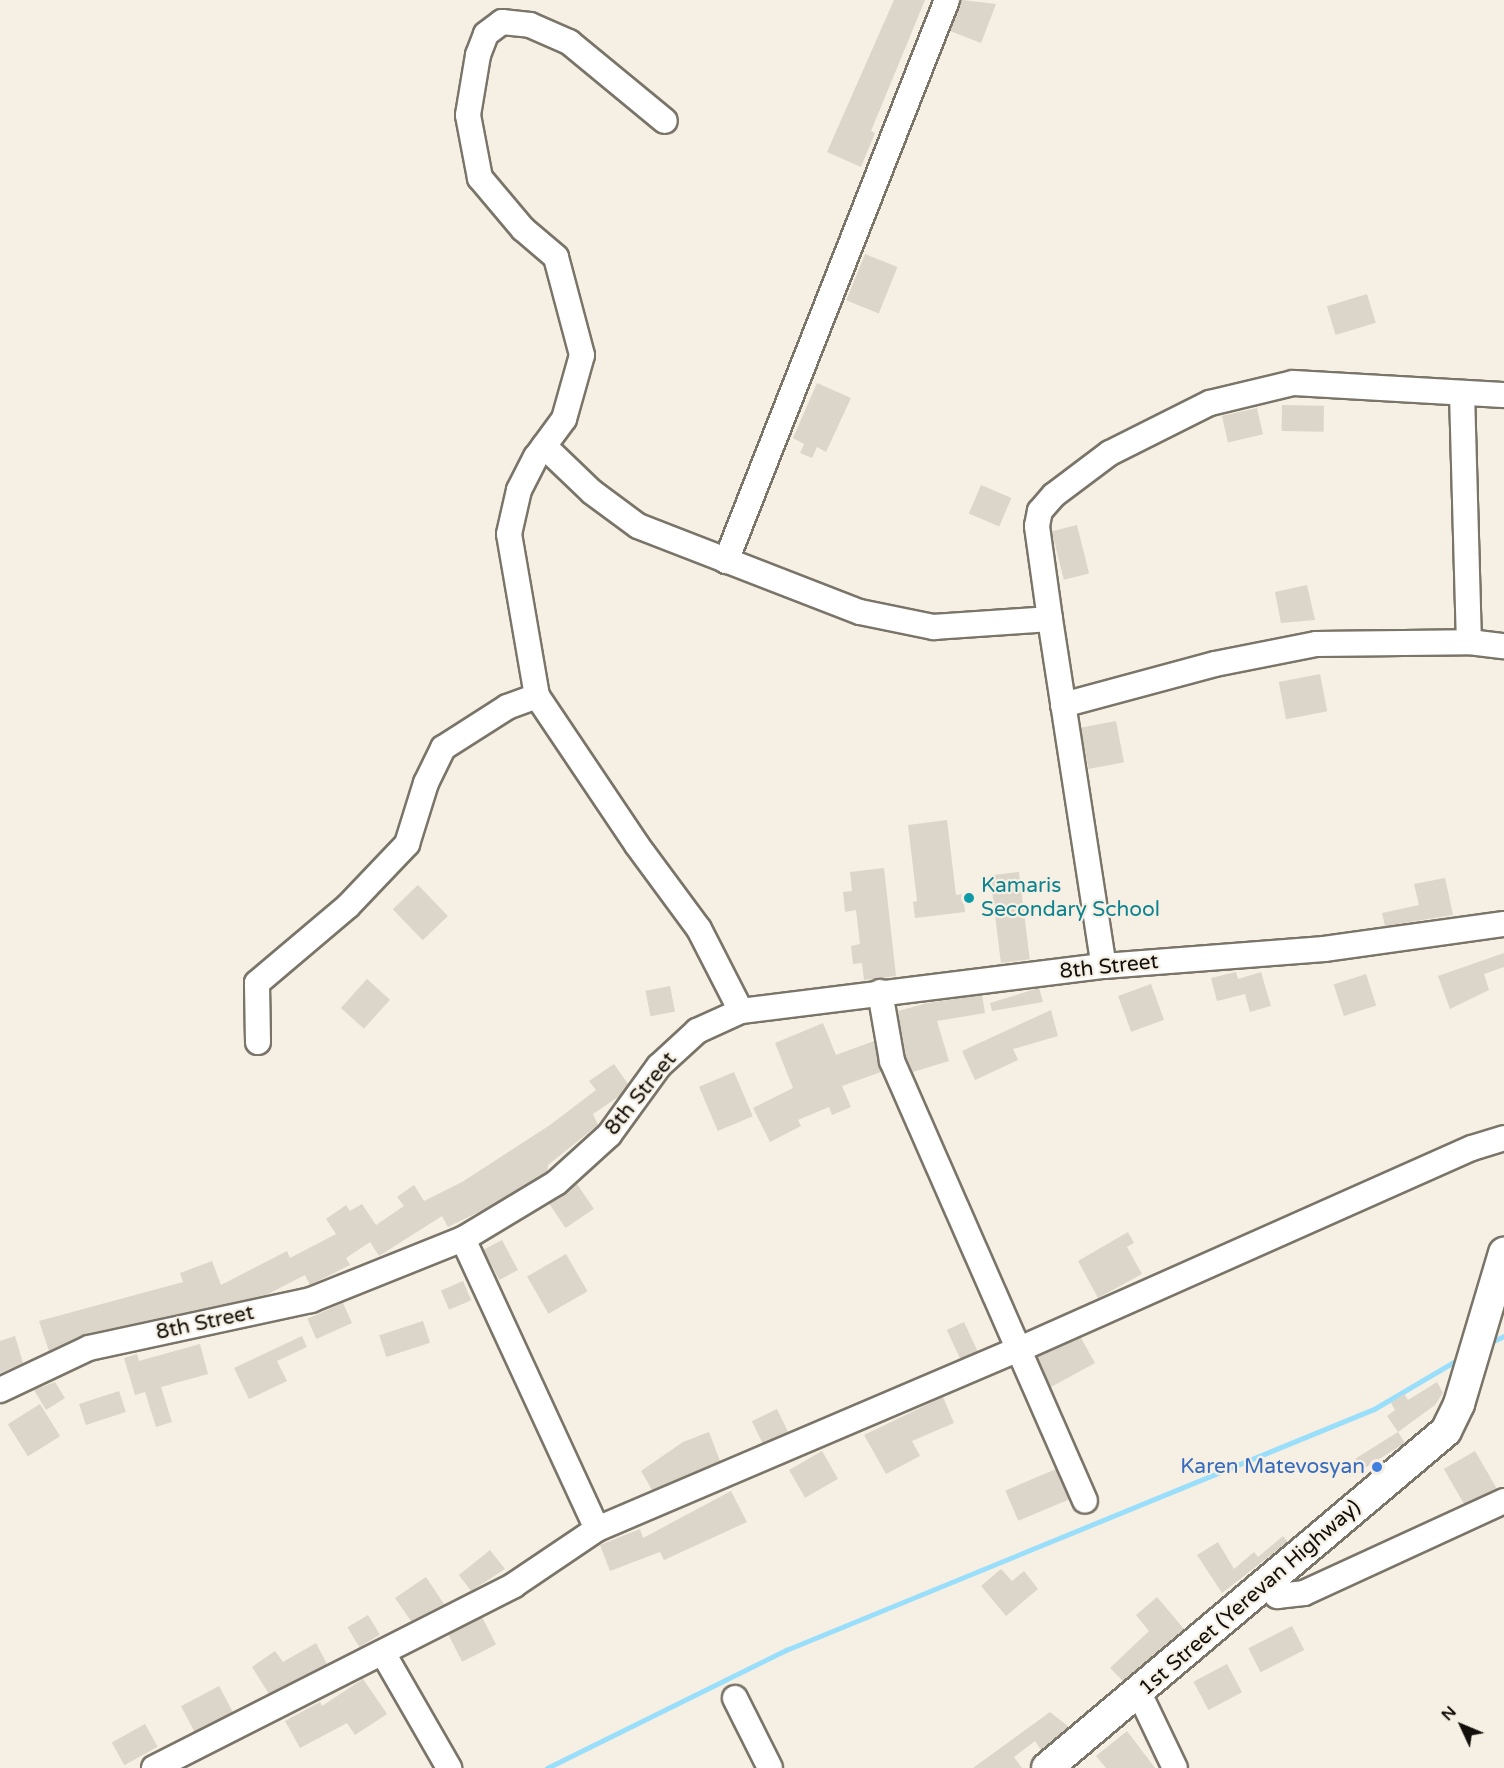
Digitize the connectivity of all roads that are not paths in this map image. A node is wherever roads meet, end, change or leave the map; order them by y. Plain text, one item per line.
1 (947, 0) edge
2 (665, 121) dead end
3 (1462, 393) junction
4 (1504, 395) edge
5 (544, 446) junction
6 (726, 561) junction
7 (1050, 619) junction
8 (1469, 642) junction
9 (1504, 646) edge
10 (537, 696) junction
11 (1063, 705) junction
12 (1504, 924) edge
13 (1104, 966) junction
14 (880, 992) junction
15 (741, 1011) junction
16 (258, 1042) dead end
17 (1504, 1138) edge
18 (463, 1239) junction
19 (1504, 1253) edge
20 (1494, 1293) edge
21 (1020, 1349) junction
22 (0, 1389) edge
23 (1085, 1501) dead end
24 (1504, 1501) edge
25 (597, 1529) junction
26 (1265, 1583) junction
27 (383, 1653) junction
28 (1139, 1693) junction
29 (735, 1698) dead end
30 (154, 1768) edge
31 (449, 1768) edge
32 (770, 1768) edge
33 (1047, 1768) edge
34 (1175, 1768) edge

1 - 6 street
2 - 5 street
3 - 4 street
3 - 7 street
3 - 8 street
5 - 6 street
5 - 10 street
6 - 7 street
7 - 11 street
8 - 9 street
8 - 11 street
10 - 15 street
10 - 16 street
11 - 13 street
12 - 13 street, 8th Street
13 - 14 street, 8th Street
14 - 15 street, 8th Street
14 - 21 street
15 - 18 street, 8th Street
17 - 21 street
18 - 22 street, 8th Street
18 - 25 street
19 - 20 main road, 1st Street (Yerevan Highway)
20 - 26 main road, 1st Street (Yerevan Highway)
21 - 23 street
21 - 25 street
24 - 26 street
25 - 27 street
26 - 28 main road, 1st Street (Yerevan Highway)
27 - 30 street
27 - 31 street
28 - 33 main road, 1st Street (Yerevan Highway)
28 - 34 street
29 - 32 street

